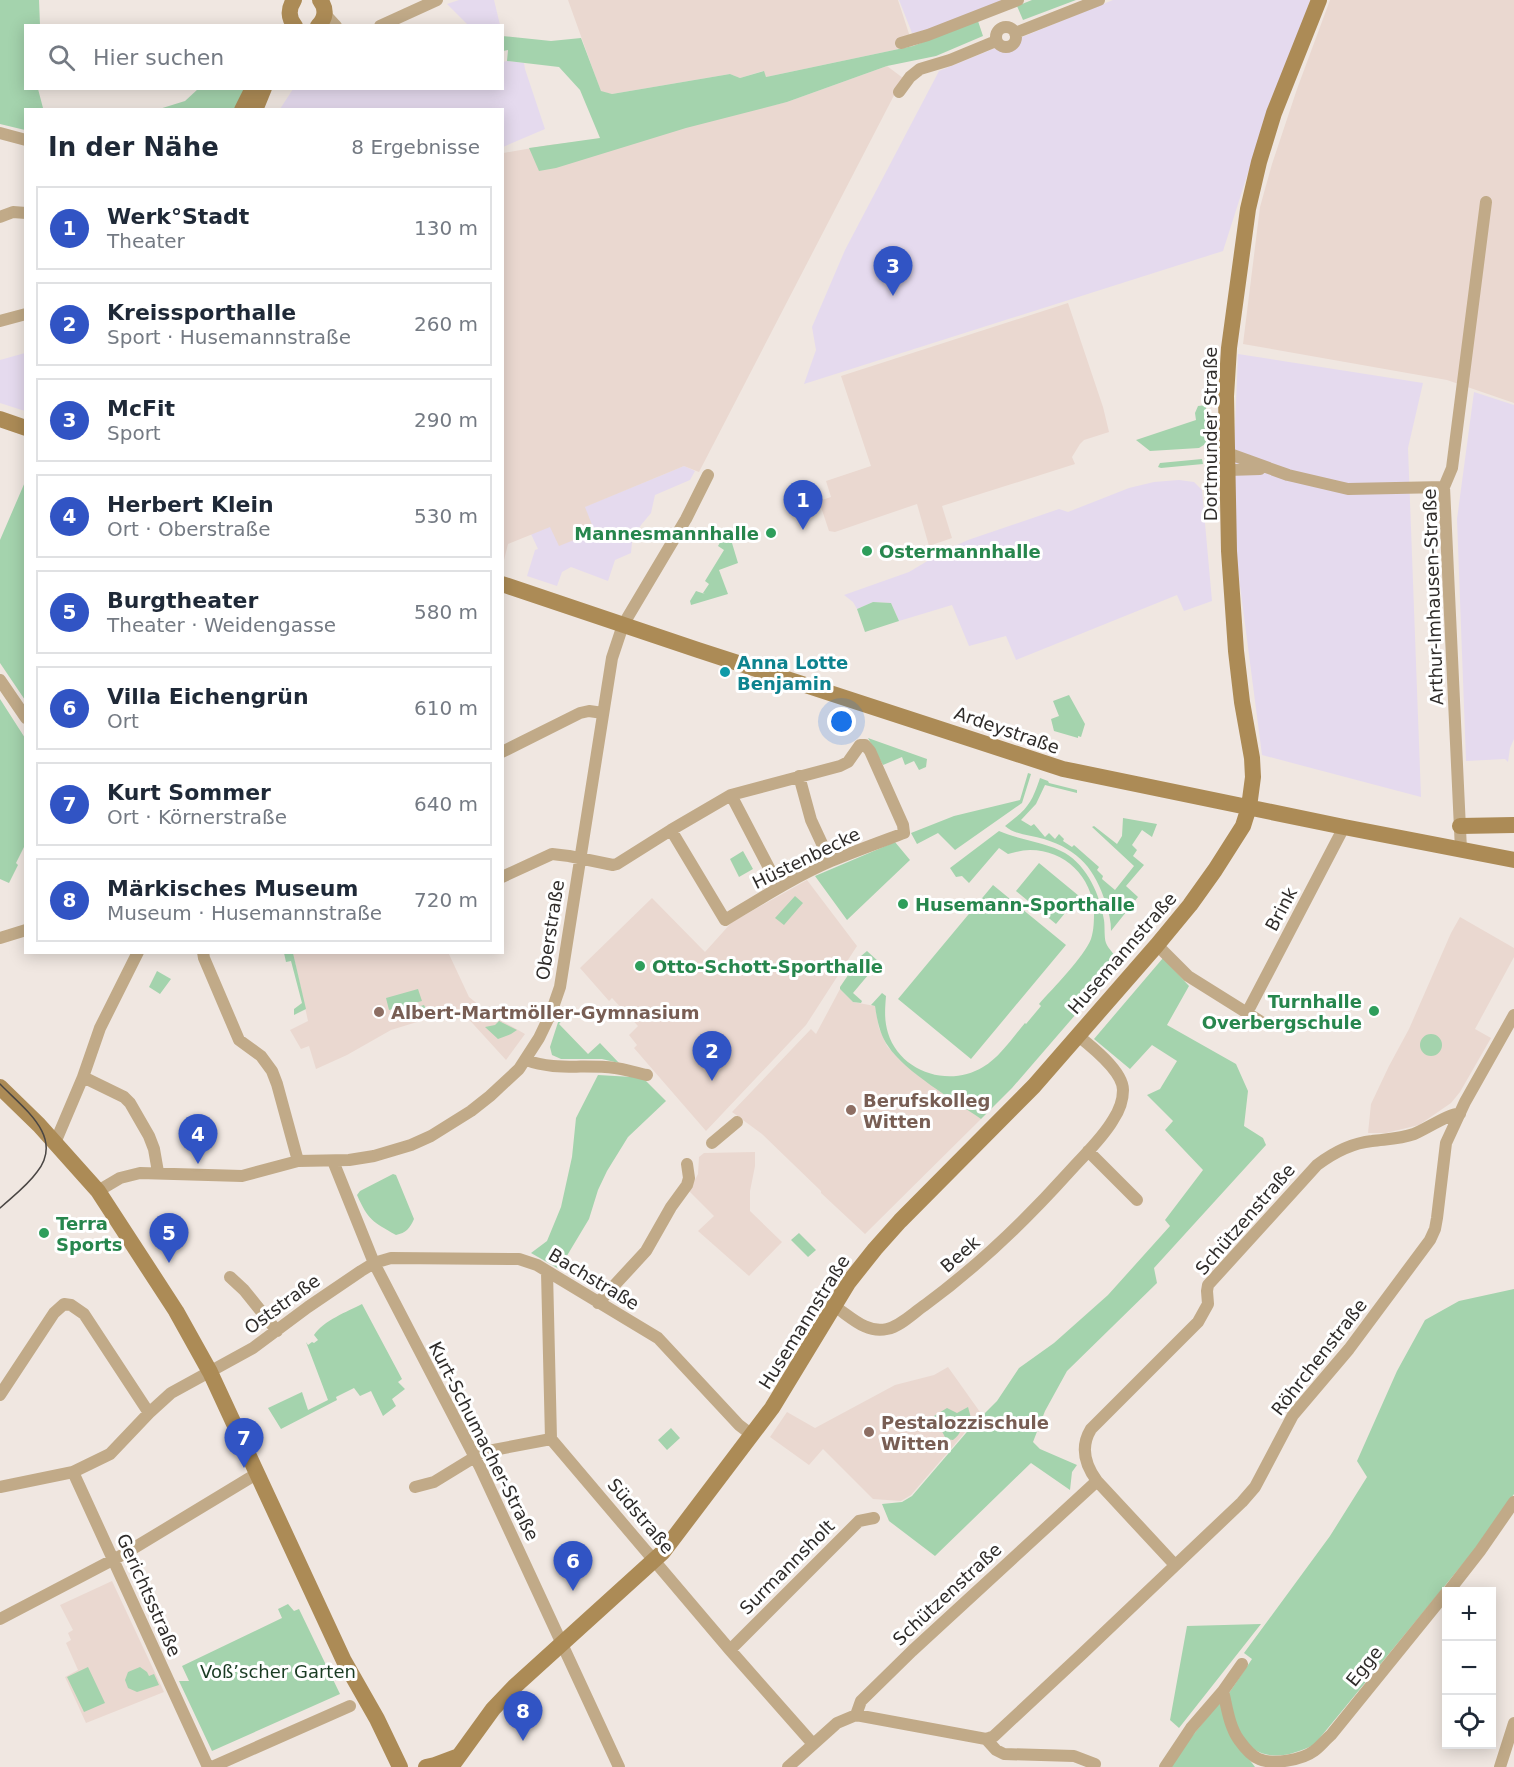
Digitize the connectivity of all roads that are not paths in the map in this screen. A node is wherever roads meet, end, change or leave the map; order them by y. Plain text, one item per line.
1 (294, 0) edge
2 (437, 0) edge
3 (1018, 0) edge
4 (1099, 0) edge
5 (1318, 0) edge
6 (996, 9) junction
7 (293, 24) edge
8 (382, 24) edge
9 (1003, 27) junction
10 (1016, 33) junction
11 (996, 41) junction
12 (901, 43) dead end
13 (252, 90) edge
14 (263, 90) edge
15 (899, 92) dead end
16 (243, 108) edge
17 (256, 108) edge
18 (0, 133) edge
19 (24, 139) edge
20 (1486, 202) dead end
21 (24, 213) edge
22 (0, 217) edge
23 (24, 315) edge
24 (0, 321) edge
25 (0, 419) edge
26 (24, 427) edge
27 (1227, 453) junction
28 (1270, 469) junction
29 (1228, 470) junction
30 (708, 475) dead end
31 (1444, 487) junction
32 (504, 585) edge
33 (623, 625) junction
34 (0, 680) edge
35 (603, 713) junction
36 (24, 715) edge
37 (504, 751) edge
38 (800, 776) junction
39 (731, 795) junction
40 (1250, 807) junction
41 (1514, 825) edge
42 (1460, 826) junction
43 (1344, 827) junction
44 (671, 830) junction
45 (1461, 850) junction
46 (579, 859) junction
47 (1514, 860) edge
48 (830, 861) junction
49 (504, 876) edge
50 (779, 887) junction
51 (24, 931) edge
52 (0, 938) edge
53 (1157, 945) junction
54 (137, 954) edge
55 (204, 954) edge
56 (1250, 1007) dead end
57 (1514, 1016) edge
58 (1260, 1021) dead end
59 (1077, 1035) junction
60 (526, 1060) junction
61 (647, 1075) dead end
62 (83, 1077) junction
63 (0, 1088) edge
64 (1460, 1114) junction
65 (737, 1122) dead end
66 (1434, 1125) junction
67 (55, 1143) junction
68 (712, 1143) dead end
69 (1446, 1143) junction
70 (1088, 1151) junction
71 (298, 1161) junction
72 (333, 1161) junction
73 (687, 1164) dead end
74 (158, 1172) junction
75 (98, 1191) junction
76 (1137, 1200) dead end
77 (374, 1263) junction
78 (547, 1272) junction
79 (230, 1277) dead end
80 (598, 1303) junction
81 (834, 1306) junction
82 (277, 1331) junction
83 (210, 1372) junction
84 (0, 1395) edge
85 (149, 1413) junction
86 (752, 1435) junction
87 (551, 1439) junction
88 (475, 1457) junction
89 (73, 1472) junction
90 (258, 1473) junction
91 (1097, 1481) junction
92 (0, 1487) edge
93 (415, 1487) dead end
94 (1514, 1502) edge
95 (874, 1518) dead end
96 (114, 1559) junction
97 (655, 1560) junction
98 (1175, 1565) junction
99 (1451, 1587) edge
100 (1442, 1598) edge
101 (0, 1619) edge
102 (562, 1642) junction
103 (730, 1650) junction
104 (1242, 1664) dead end
105 (1223, 1691) junction
106 (350, 1706) dead end
107 (856, 1715) junction
108 (1514, 1723) edge
109 (986, 1739) junction
110 (813, 1744) junction
111 (397, 1760) edge
112 (455, 1761) edge
113 (1304, 1761) edge
114 (1095, 1764) dead end
115 (1257, 1764) edge
116 (210, 1767) edge
117 (425, 1767) edge
118 (619, 1767) edge
119 (788, 1767) edge
120 (1165, 1767) edge
121 (1500, 1767) edge

1 - 7 main road
2 - 8 street
3 - 6 street
4 - 10 street
5 - 27 main road, Dortmunder Straße
6 - 9 street
6 - 12 street
9 - 10 street
9 - 11 street
10 - 11 street
11 - 15 street
13 - 16 main road
14 - 17 main road
18 - 19 street
20 - 31 street, Arthur-Imhausen-Straße
21 - 22 street
23 - 24 street
25 - 26 main road
27 - 28 street
27 - 29 main road, Dortmunder Straße
28 - 29 street
28 - 31 street
29 - 40 main road, Dortmunder Straße
30 - 33 street, Oberstraße
31 - 42 street, Arthur-Imhausen-Straße
32 - 33 main road, Ardeystraße
33 - 35 street, Oberstraße
33 - 40 main road, Ardeystraße
34 - 36 street
35 - 37 street
35 - 46 street, Oberstraße
38 - 39 street
38 - 48 street
38 - 48 street, Hüstenbecke
39 - 44 street
39 - 50 street
40 - 43 main road, Ardeystraße
40 - 53 main road, Husemannstraße
41 - 42 main road
42 - 45 street, Arthur-Imhausen-Straße
43 - 45 main road, Ardeystraße
43 - 56 street, Brink
44 - 46 street
44 - 50 street, Hüstenbecke
45 - 47 main road, Ardeystraße
46 - 49 street
46 - 60 street, Oberstraße
48 - 50 street, Hüstenbecke
51 - 52 street
53 - 58 street
53 - 59 main road, Husemannstraße
54 - 62 street
55 - 71 street
57 - 64 street, Röhrchenstraße
59 - 70 street, Beek
59 - 81 main road, Husemannstraße
60 - 61 street
60 - 72 street, Oberstraße
62 - 67 street
62 - 74 street
63 - 67 main road
64 - 66 street, Schützenstraße
64 - 69 street, Röhrchenstraße
65 - 68 street
66 - 69 street
66 - 91 street, Schützenstraße
67 - 75 main road
69 - 98 street, Röhrchenstraße
70 - 76 street
70 - 81 street, Beek
71 - 72 street, Oberstraße
71 - 74 street, Oberstraße
72 - 77 street, Kurt-Schumacher-Straße
73 - 80 street
74 - 75 street, Oberstraße
75 - 83 main road
77 - 78 street, Bachstraße
77 - 82 street, Oststraße
77 - 88 street, Kurt-Schumacher-Straße
78 - 80 street, Bachstraße
78 - 87 street
79 - 82 street
80 - 86 street, Bachstraße
81 - 86 main road, Husemannstraße
82 - 83 street, Oststraße
83 - 85 street, Oststraße
83 - 90 main road
84 - 85 street
85 - 89 street, Oststraße
86 - 97 main road, Husemannstraße
87 - 88 street
87 - 97 street, Südstraße
88 - 93 street
88 - 102 street, Kurt-Schumacher-Straße
89 - 92 street, Oststraße
89 - 96 street, Gerichtsstraße
90 - 96 street
90 - 111 main road
91 - 98 street, Schützenstraße
91 - 107 street, Schützenstraße
94 - 99 street, Egge
95 - 103 street, Surmannsholt
96 - 101 street
96 - 116 street, Gerichtsstraße
97 - 102 main road, Husemannstraße
97 - 103 street, Südstraße
98 - 109 street, Röhrchenstraße
100 - 113 street, Egge
102 - 112 main road, Husemannstraße
102 - 118 street, Kurt-Schumacher-Straße
103 - 110 street, Südstraße
104 - 105 street
105 - 115 street, Egge
105 - 120 street
106 - 116 street
107 - 109 street
107 - 110 street
108 - 121 street
109 - 114 street
110 - 119 street
111 - 117 main road
112 - 117 main road
113 - 115 street, Egge

